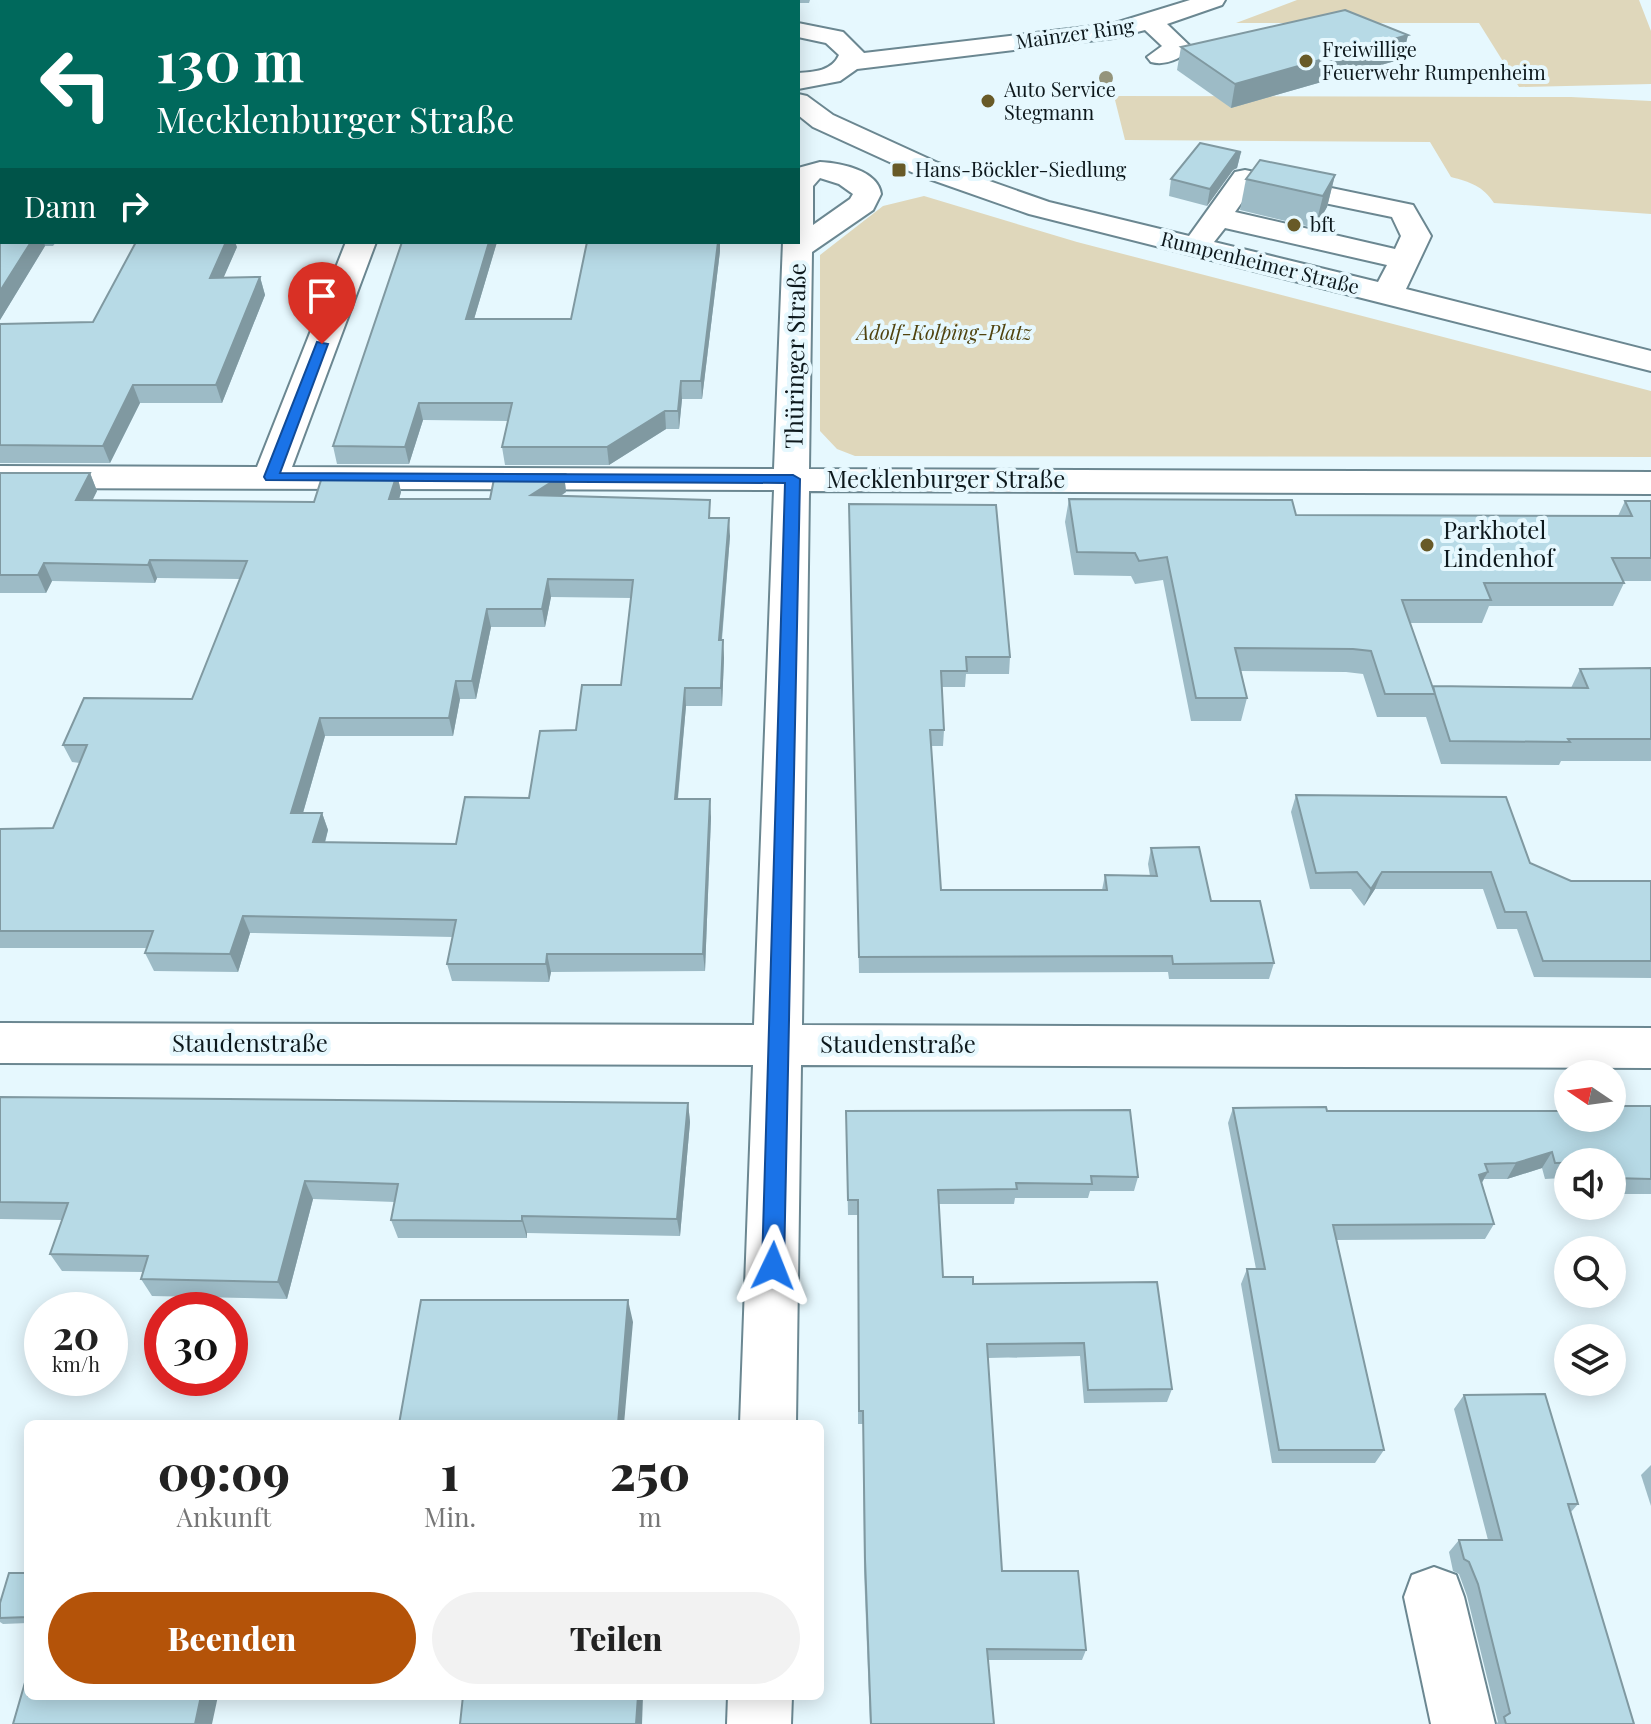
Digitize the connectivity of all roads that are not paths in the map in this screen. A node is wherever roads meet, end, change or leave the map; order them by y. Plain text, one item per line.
1 (1213, 0) edge
2 (1085, 8) dead end
3 (1150, 22) junction
4 (800, 30) edge
5 (1091, 35) junction
6 (1160, 57) dead end
7 (839, 59) junction
8 (800, 80) edge
9 (800, 104) edge
10 (875, 145) junction
11 (1225, 206) junction
12 (1196, 247) junction
13 (798, 248) dead end
14 (1409, 248) junction
15 (350, 250) edge
16 (1388, 294) junction
17 (1651, 361) edge
18 (0, 477) edge
19 (271, 477) junction
20 (793, 479) junction
21 (1651, 483) edge
22 (0, 1043) edge
23 (779, 1045) junction
24 (1651, 1048) edge
25 (768, 1420) edge
26 (1434, 1597) dead end
27 (760, 1700) edge
28 (759, 1724) edge
29 (1463, 1724) edge

1 - 3 street, Mainzer Ring
2 - 5 street
3 - 5 street, Mainzer Ring
3 - 6 street
4 - 7 street
5 - 7 street, Mainzer Ring
7 - 8 street
7 - 10 street, Rumpenheimer Straße
9 - 10 street, Rumpenheimer Straße
10 - 12 street, Rumpenheimer Straße
11 - 12 street
11 - 14 street
11 - 14 street
12 - 16 street, Rumpenheimer Straße
13 - 20 street, Thüringer Straße
14 - 16 street
15 - 19 street
16 - 17 street, Rumpenheimer Straße
18 - 19 street, Mecklenburger Straße
19 - 20 street, Mecklenburger Straße
20 - 21 street, Mecklenburger Straße
20 - 23 street, Thüringer Straße
22 - 23 street, Staudenstraße
23 - 24 street, Staudenstraße
23 - 25 street, Thüringer Straße
26 - 29 street
27 - 28 street

